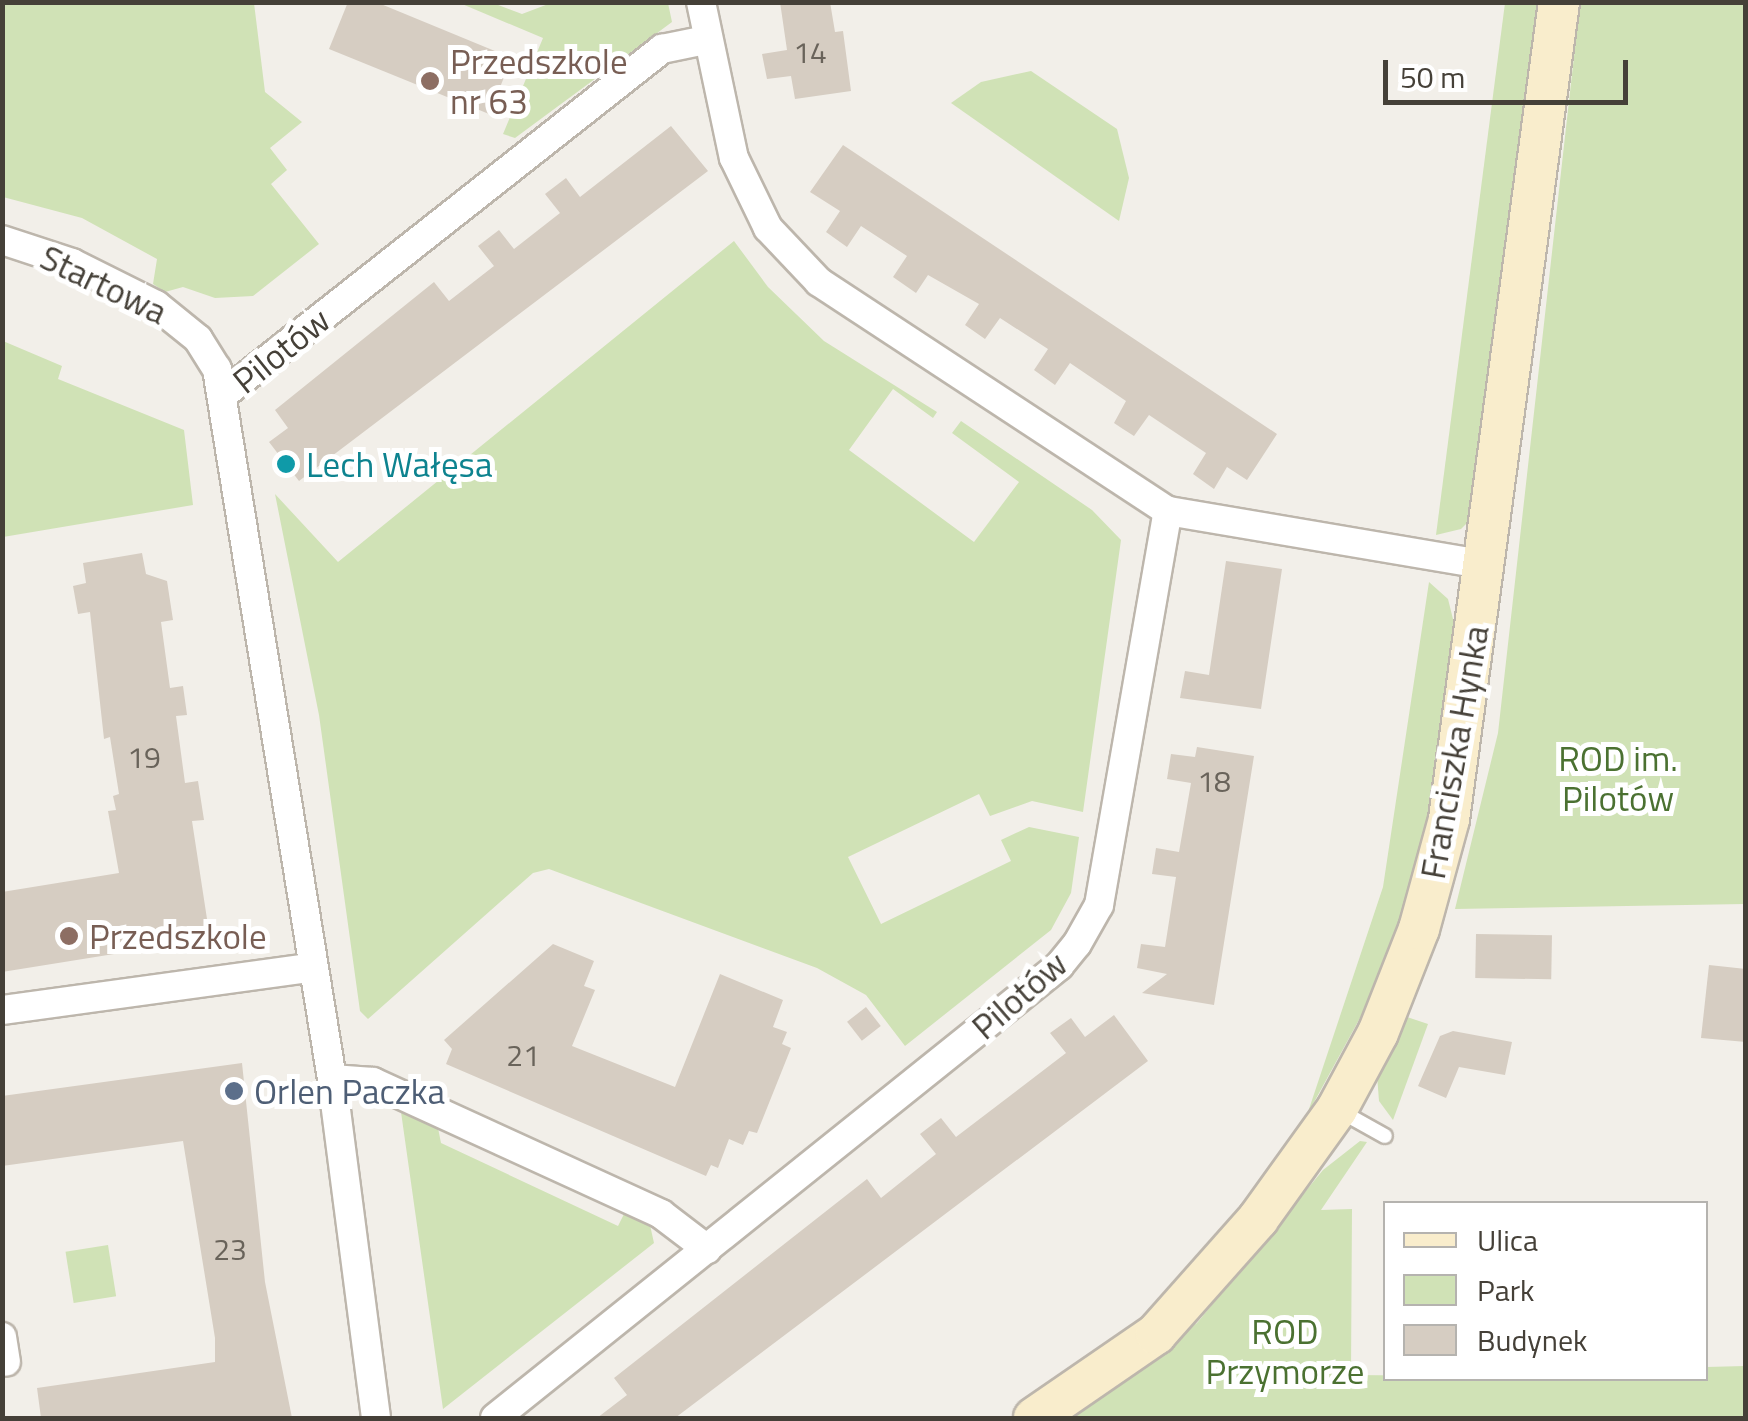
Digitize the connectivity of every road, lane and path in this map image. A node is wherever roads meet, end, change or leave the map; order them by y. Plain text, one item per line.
1 (701, 2) edge
2 (1558, 2) edge
3 (706, 40) junction
4 (2, 240) edge
5 (224, 394) junction
6 (1168, 512) junction
7 (1486, 565) junction
8 (310, 968) junction
9 (2, 1010) edge
10 (332, 1079) junction
11 (1336, 1109) junction
12 (1385, 1136) dead end
13 (707, 1249) junction
14 (376, 1418) edge
15 (495, 1418) edge
16 (1034, 1418) edge

1 - 3 street
2 - 7 street, Franciszka Hynka
3 - 5 street, Pilotów
3 - 6 street
4 - 5 street, Startowa
5 - 8 street, Pilotów
6 - 7 street
6 - 13 street, Pilotów
7 - 11 street, Franciszka Hynka
8 - 9 street
8 - 10 street, Pilotów
10 - 13 street
10 - 14 street, Pilotów
11 - 12 lane
11 - 16 street, Franciszka Hynka
13 - 15 street, Pilotów

